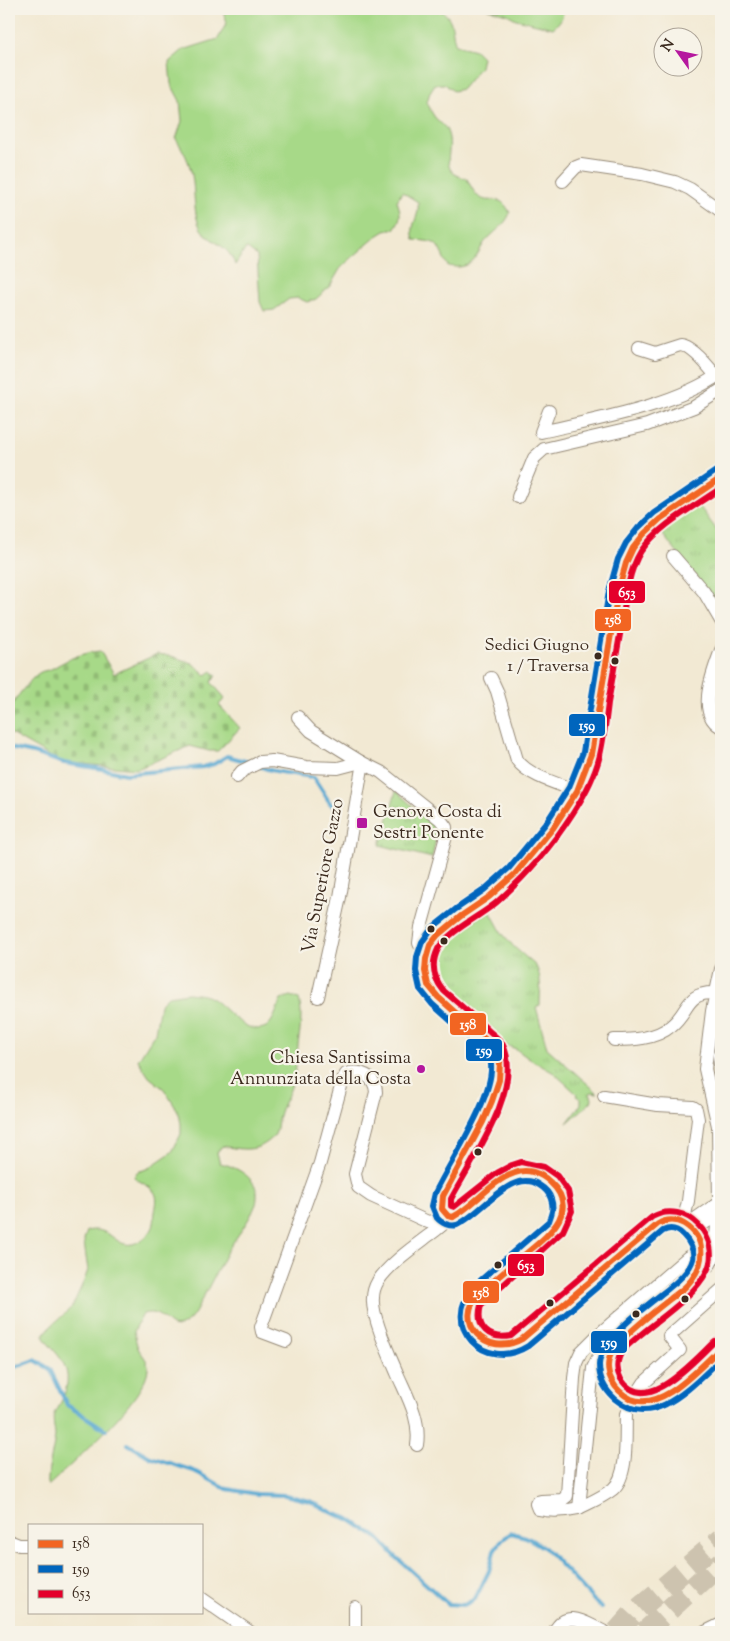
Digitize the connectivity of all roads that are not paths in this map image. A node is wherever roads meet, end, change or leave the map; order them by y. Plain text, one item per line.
1 (563, 182) dead end
2 (720, 208) edge
3 (638, 348) dead end
4 (719, 374) edge
5 (721, 390) edge
6 (549, 411) dead end
7 (721, 478) edge
8 (518, 497) dead end
9 (674, 556) dead end
10 (721, 621) edge
11 (721, 650) edge
12 (491, 678) dead end
13 (298, 717) dead end
14 (721, 727) edge
15 (361, 762) junction
16 (238, 777) dead end
17 (577, 791) junction
18 (426, 959) junction
19 (721, 968) edge
20 (715, 992) junction
21 (318, 996) dead end
22 (614, 1040) dead end
23 (721, 1051) edge
24 (721, 1075) edge
25 (604, 1096) dead end
26 (720, 1206) edge
27 (452, 1217) junction
28 (687, 1227) junction
29 (702, 1252) junction
30 (688, 1284) junction
31 (721, 1290) edge
32 (286, 1341) dead end
33 (615, 1346) junction
34 (721, 1348) edge
35 (633, 1400) junction
36 (626, 1414) dead end
37 (417, 1445) dead end
38 (579, 1508) junction
39 (9, 1541) edge
40 (28, 1545) edge
41 (202, 1599) edge
42 (355, 1607) dead end
43 (721, 1624) edge
44 (250, 1632) edge
45 (355, 1632) edge
46 (554, 1632) edge
47 (605, 1632) edge
48 (705, 1632) edge

1 - 2 street
3 - 4 street
4 - 6 street
5 - 8 street
7 - 17 street
9 - 10 street
11 - 14 street
12 - 17 street
13 - 15 street
15 - 16 street
15 - 18 street
15 - 21 street, Via Superiore Gazzo
17 - 18 street
18 - 27 street
19 - 20 street
20 - 22 street
20 - 26 street
23 - 24 street
25 - 28 street
26 - 28 street
26 - 30 street
27 - 28 street
27 - 32 street
27 - 37 street
28 - 29 street
29 - 30 street
29 - 38 street
30 - 33 street
31 - 35 street
33 - 35 street
33 - 38 street
34 - 35 street
36 - 38 street
39 - 40 street
41 - 44 street
42 - 45 street
43 - 48 street
46 - 47 street

